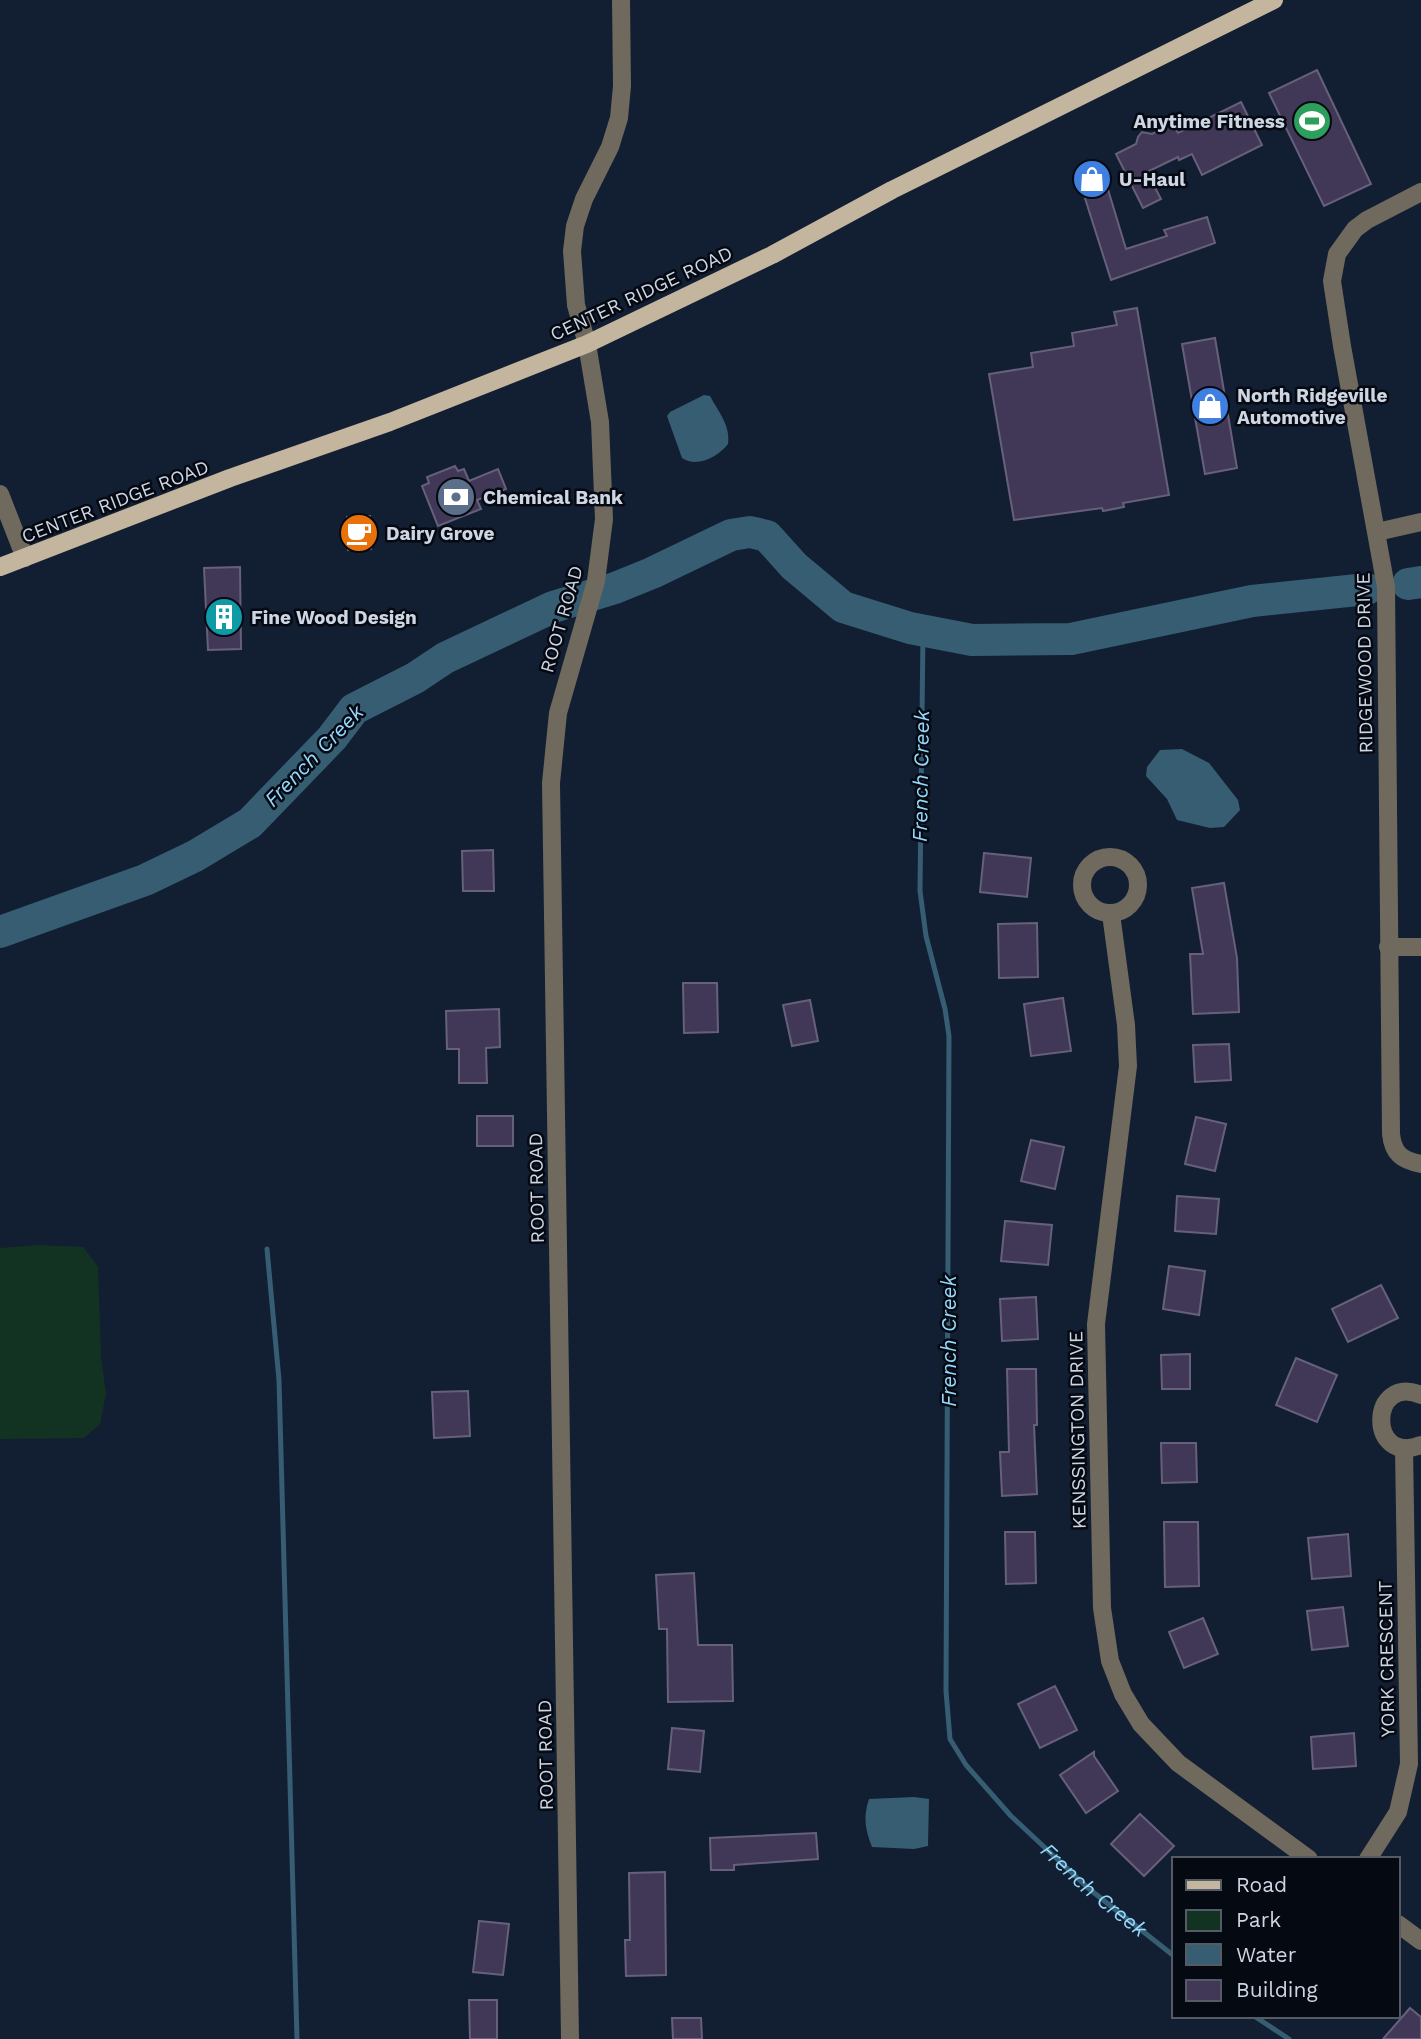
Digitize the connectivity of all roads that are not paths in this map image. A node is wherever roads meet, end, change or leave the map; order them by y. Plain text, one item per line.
1 (621, 0) edge
2 (1274, 0) edge
3 (1421, 192) edge
4 (587, 344) junction
5 (0, 494) edge
6 (1421, 522) edge
7 (1377, 532) junction
8 (25, 558) junction
9 (0, 567) edge
10 (1111, 914) dead end
11 (1388, 947) junction
12 (1421, 947) edge
13 (1421, 1164) edge
14 (1421, 1395) edge
15 (1413, 1446) edge
16 (1306, 1857) edge
17 (1369, 1857) edge
18 (1400, 1925) edge
19 (1421, 1941) edge
20 (570, 2039) edge

1 - 4 street, ROOT ROAD
2 - 4 main road, CENTER RIDGE ROAD
3 - 7 street, RIDGEWOOD DRIVE
4 - 8 main road, CENTER RIDGE ROAD
4 - 20 street, ROOT ROAD
5 - 8 street
6 - 7 street
7 - 11 street, RIDGEWOOD DRIVE
8 - 9 main road, CENTER RIDGE ROAD
10 - 16 street, KENSSINGTON DRIVE
11 - 12 street
11 - 13 street, RIDGEWOOD DRIVE
14 - 15 street, YORK CRESCENT
15 - 17 street, YORK CRESCENT
18 - 19 street

